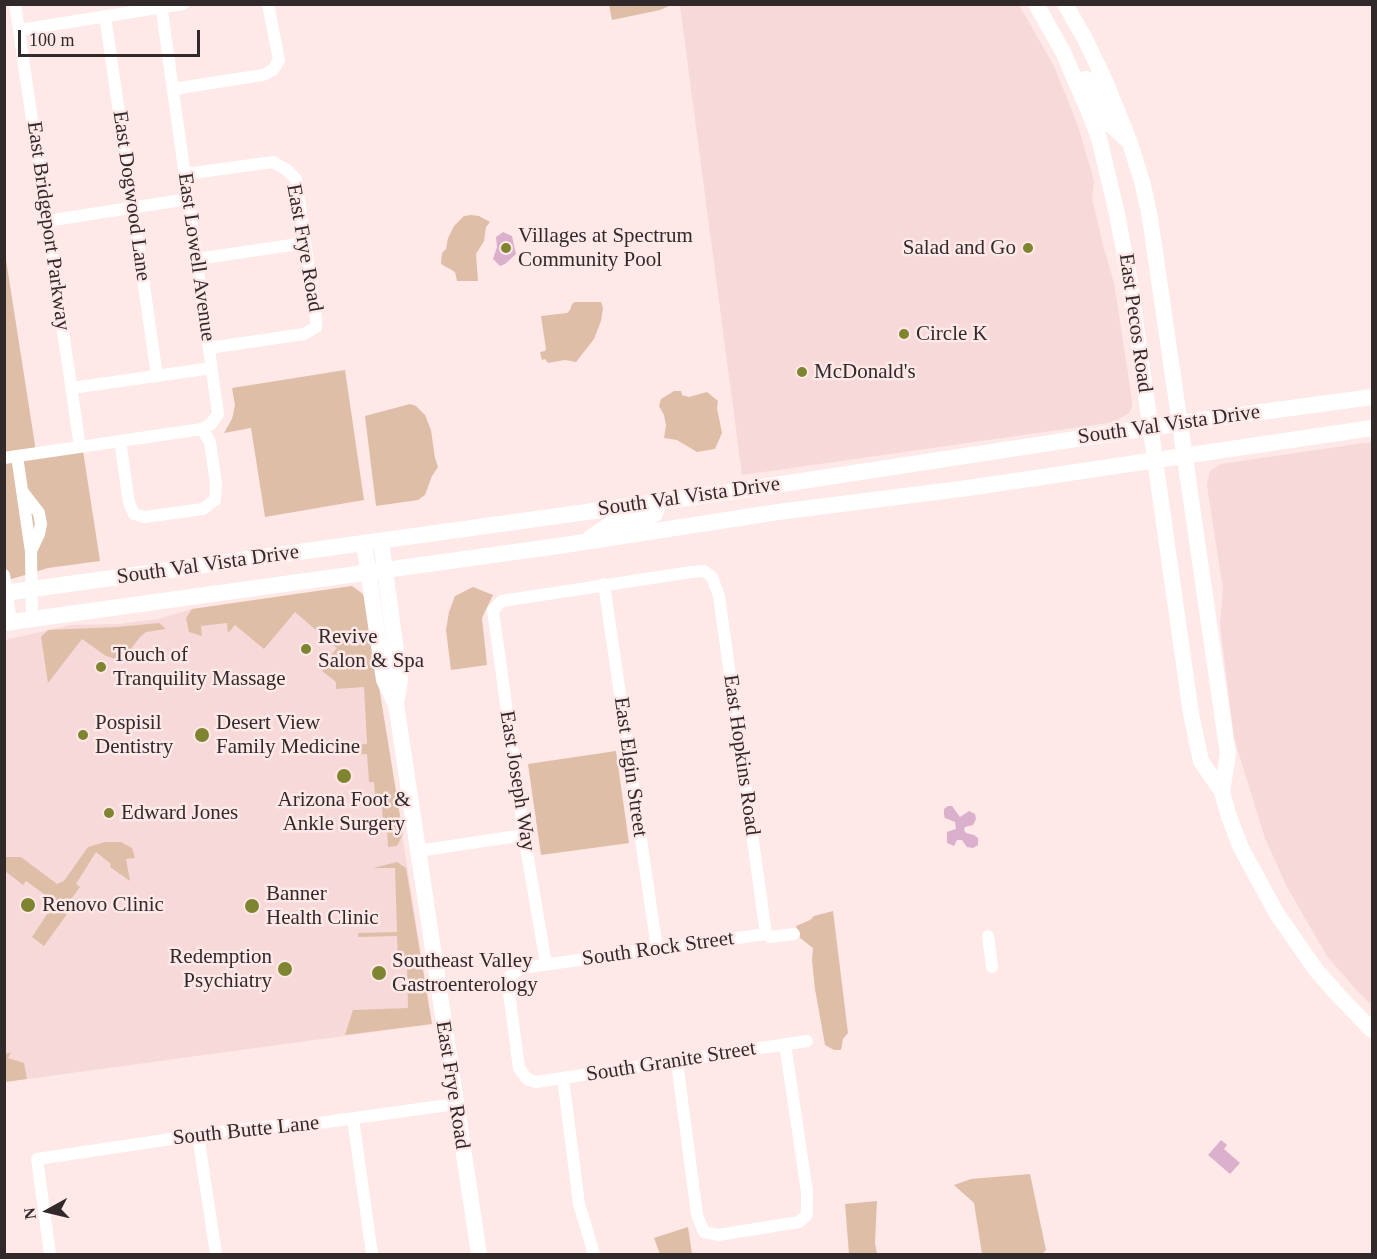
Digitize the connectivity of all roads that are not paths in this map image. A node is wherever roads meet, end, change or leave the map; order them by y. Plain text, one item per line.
1 (15, 4) edge
2 (183, 4) edge
3 (268, 4) edge
4 (1036, 4) edge
5 (1065, 4) edge
6 (161, 6) edge
7 (105, 16) junction
8 (19, 30) junction
9 (1075, 81) junction
10 (173, 89) junction
11 (1130, 143) junction
12 (184, 174) junction
13 (188, 199) junction
14 (133, 208) junction
15 (47, 221) junction
16 (305, 243) junction
17 (197, 259) junction
18 (209, 348) junction
19 (212, 368) junction
20 (157, 376) junction
21 (72, 388) junction
22 (1372, 397) edge
23 (1181, 423) junction
24 (1151, 427) junction
25 (1372, 428) edge
26 (202, 429) junction
27 (120, 441) junction
28 (80, 447) junction
29 (1185, 456) junction
30 (11, 457) edge
31 (1155, 460) junction
32 (801, 481) junction
33 (659, 502) junction
34 (805, 508) junction
35 (373, 542) junction
36 (584, 542) junction
37 (376, 570) junction
38 (4, 575) edge
39 (604, 584) junction
40 (32, 590) junction
41 (6, 593) edge
42 (32, 620) junction
43 (8, 623) edge
44 (1222, 792) junction
45 (525, 835) junction
46 (418, 851) junction
47 (766, 934) junction
48 (794, 934) dead end
49 (988, 936) dead end
50 (657, 949) junction
51 (546, 964) junction
52 (992, 967) dead end
53 (1372, 1030) edge
54 (807, 1041) dead end
55 (785, 1044) junction
56 (677, 1062) junction
57 (563, 1078) junction
58 (536, 1082) joint
59 (455, 1104) junction
60 (353, 1119) junction
61 (198, 1135) junction
62 (479, 1253) edge
63 (50, 1254) edge
64 (216, 1254) edge
65 (372, 1254) edge
66 (594, 1254) edge

1 - 8 street, East Bridgeport Parkway
2 - 6 street
3 - 10 street
4 - 9 main road, East Pecos Road
5 - 11 main road, East Pecos Road
6 - 7 street
6 - 10 street, East Lowell Avenue
7 - 8 street
7 - 14 street, East Dogwood Lane
8 - 15 street, East Bridgeport Parkway
9 - 11 main road
9 - 24 main road, East Pecos Road
10 - 12 street, East Lowell Avenue
11 - 23 main road, East Pecos Road
12 - 13 street, East Lowell Avenue
12 - 16 street, East Frye Road
13 - 14 street
13 - 17 street, East Lowell Avenue
14 - 15 street
14 - 20 street, East Dogwood Lane
15 - 21 street, East Bridgeport Parkway
16 - 17 street
16 - 18 street, East Frye Road
17 - 18 street, East Lowell Avenue
18 - 19 street, East Lowell Avenue
19 - 20 street
19 - 26 street, East Lowell Avenue
20 - 21 street
21 - 28 street, East Bridgeport Parkway
22 - 23 main road, South Val Vista Drive
23 - 24 main road, South Val Vista Drive
23 - 29 main road, East Pecos Road
24 - 31 main road, East Pecos Road
24 - 32 main road, South Val Vista Drive
25 - 29 main road, South Val Vista Drive
26 - 27 street
26 - 27 street
27 - 28 street
28 - 30 street
29 - 31 main road, South Val Vista Drive
29 - 44 main road, East Pecos Road
30 - 40 street
31 - 34 main road, South Val Vista Drive
31 - 44 main road, East Pecos Road
32 - 33 main road, South Val Vista Drive
32 - 34 main road
33 - 35 main road, South Val Vista Drive
33 - 36 main road
34 - 36 main road, South Val Vista Drive
35 - 37 main road, East Frye Road
35 - 40 main road, South Val Vista Drive
36 - 37 main road, South Val Vista Drive
37 - 42 main road, South Val Vista Drive
37 - 46 main road, East Frye Road
38 - 41 street
39 - 45 street, East Joseph Way
39 - 47 street, East Hopkins Road
39 - 50 street, East Elgin Street
40 - 41 main road, South Val Vista Drive
40 - 42 street
41 - 43 street
42 - 43 main road, South Val Vista Drive
44 - 53 main road, East Pecos Road
45 - 46 street
45 - 51 street, East Joseph Way
46 - 59 main road, East Frye Road
47 - 48 street, South Rock Street
47 - 50 street, South Rock Street
49 - 52 street
50 - 51 street, South Rock Street
51 - 58 street, South Rock Street
54 - 55 street, South Granite Street
55 - 56 street, South Granite Street
55 - 56 street
56 - 57 street, South Granite Street
57 - 58 street, South Granite Street
57 - 66 street
59 - 60 street, South Butte Lane
59 - 62 main road, East Frye Road
60 - 61 street, South Butte Lane
60 - 65 street
61 - 63 street, South Butte Lane
61 - 64 street

